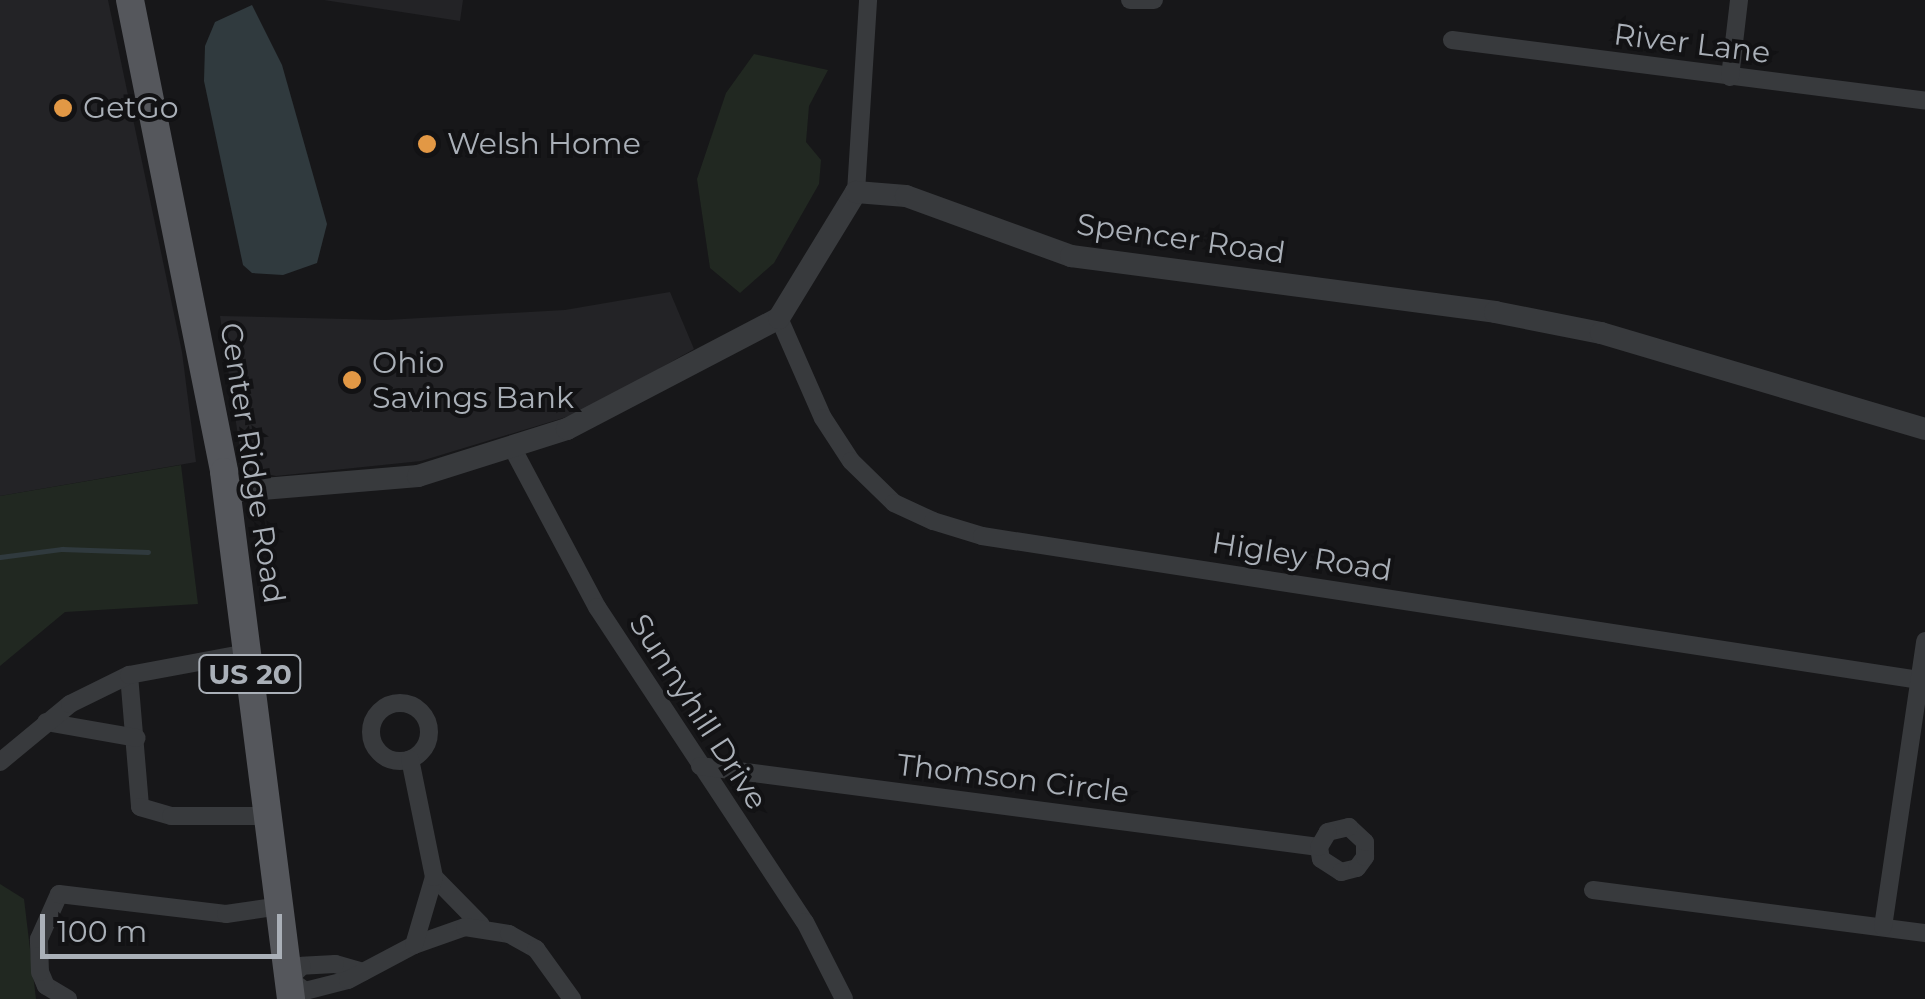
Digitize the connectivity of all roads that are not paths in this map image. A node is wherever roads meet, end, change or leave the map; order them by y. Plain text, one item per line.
1 (130, 0) edge
2 (868, 0) edge
3 (1130, 0) edge
4 (1154, 0) edge
5 (1739, 0) edge
6 (1452, 40) dead end
7 (1730, 77) junction
8 (1925, 101) edge
9 (856, 192) junction
10 (779, 318) junction
11 (1925, 430) edge
12 (514, 451) junction
13 (227, 492) junction
14 (1925, 641) edge
15 (248, 654) junction
16 (129, 675) junction
17 (1922, 681) edge
18 (46, 722) junction
19 (137, 738) junction
20 (410, 759) dead end
21 (0, 762) edge
22 (700, 766) junction
23 (269, 816) junction
24 (1319, 847) dead end
25 (434, 877) junction
26 (1592, 890) dead end
27 (281, 906) junction
28 (481, 925) junction
29 (1882, 927) junction
30 (1925, 933) edge
31 (414, 946) junction
32 (290, 989) edge
33 (68, 999) edge
34 (572, 999) edge
35 (844, 999) edge

1 - 13 main road, Center Ridge Road / US 20
2 - 9 street
3 - 4 street
5 - 7 street
6 - 7 street, River Lane
7 - 8 street, River Lane
9 - 10 street
9 - 11 street, Spencer Road
10 - 12 street
10 - 17 street, Higley Road
12 - 13 street
12 - 22 street, Sunnyhill Drive
13 - 15 main road, Center Ridge Road / US 20
14 - 17 street
15 - 16 street
15 - 23 main road, Center Ridge Road / US 20
16 - 18 street
16 - 19 street
17 - 29 street
18 - 19 street
18 - 21 street
19 - 23 street
20 - 25 street
22 - 24 street, Thomson Circle
22 - 35 street, Sunnyhill Drive
23 - 27 main road, Center Ridge Road / US 20
25 - 28 street
25 - 31 street
26 - 29 street
27 - 32 main road, Center Ridge Road / US 20
27 - 33 street
28 - 31 street
28 - 34 street
29 - 30 street
31 - 32 street

